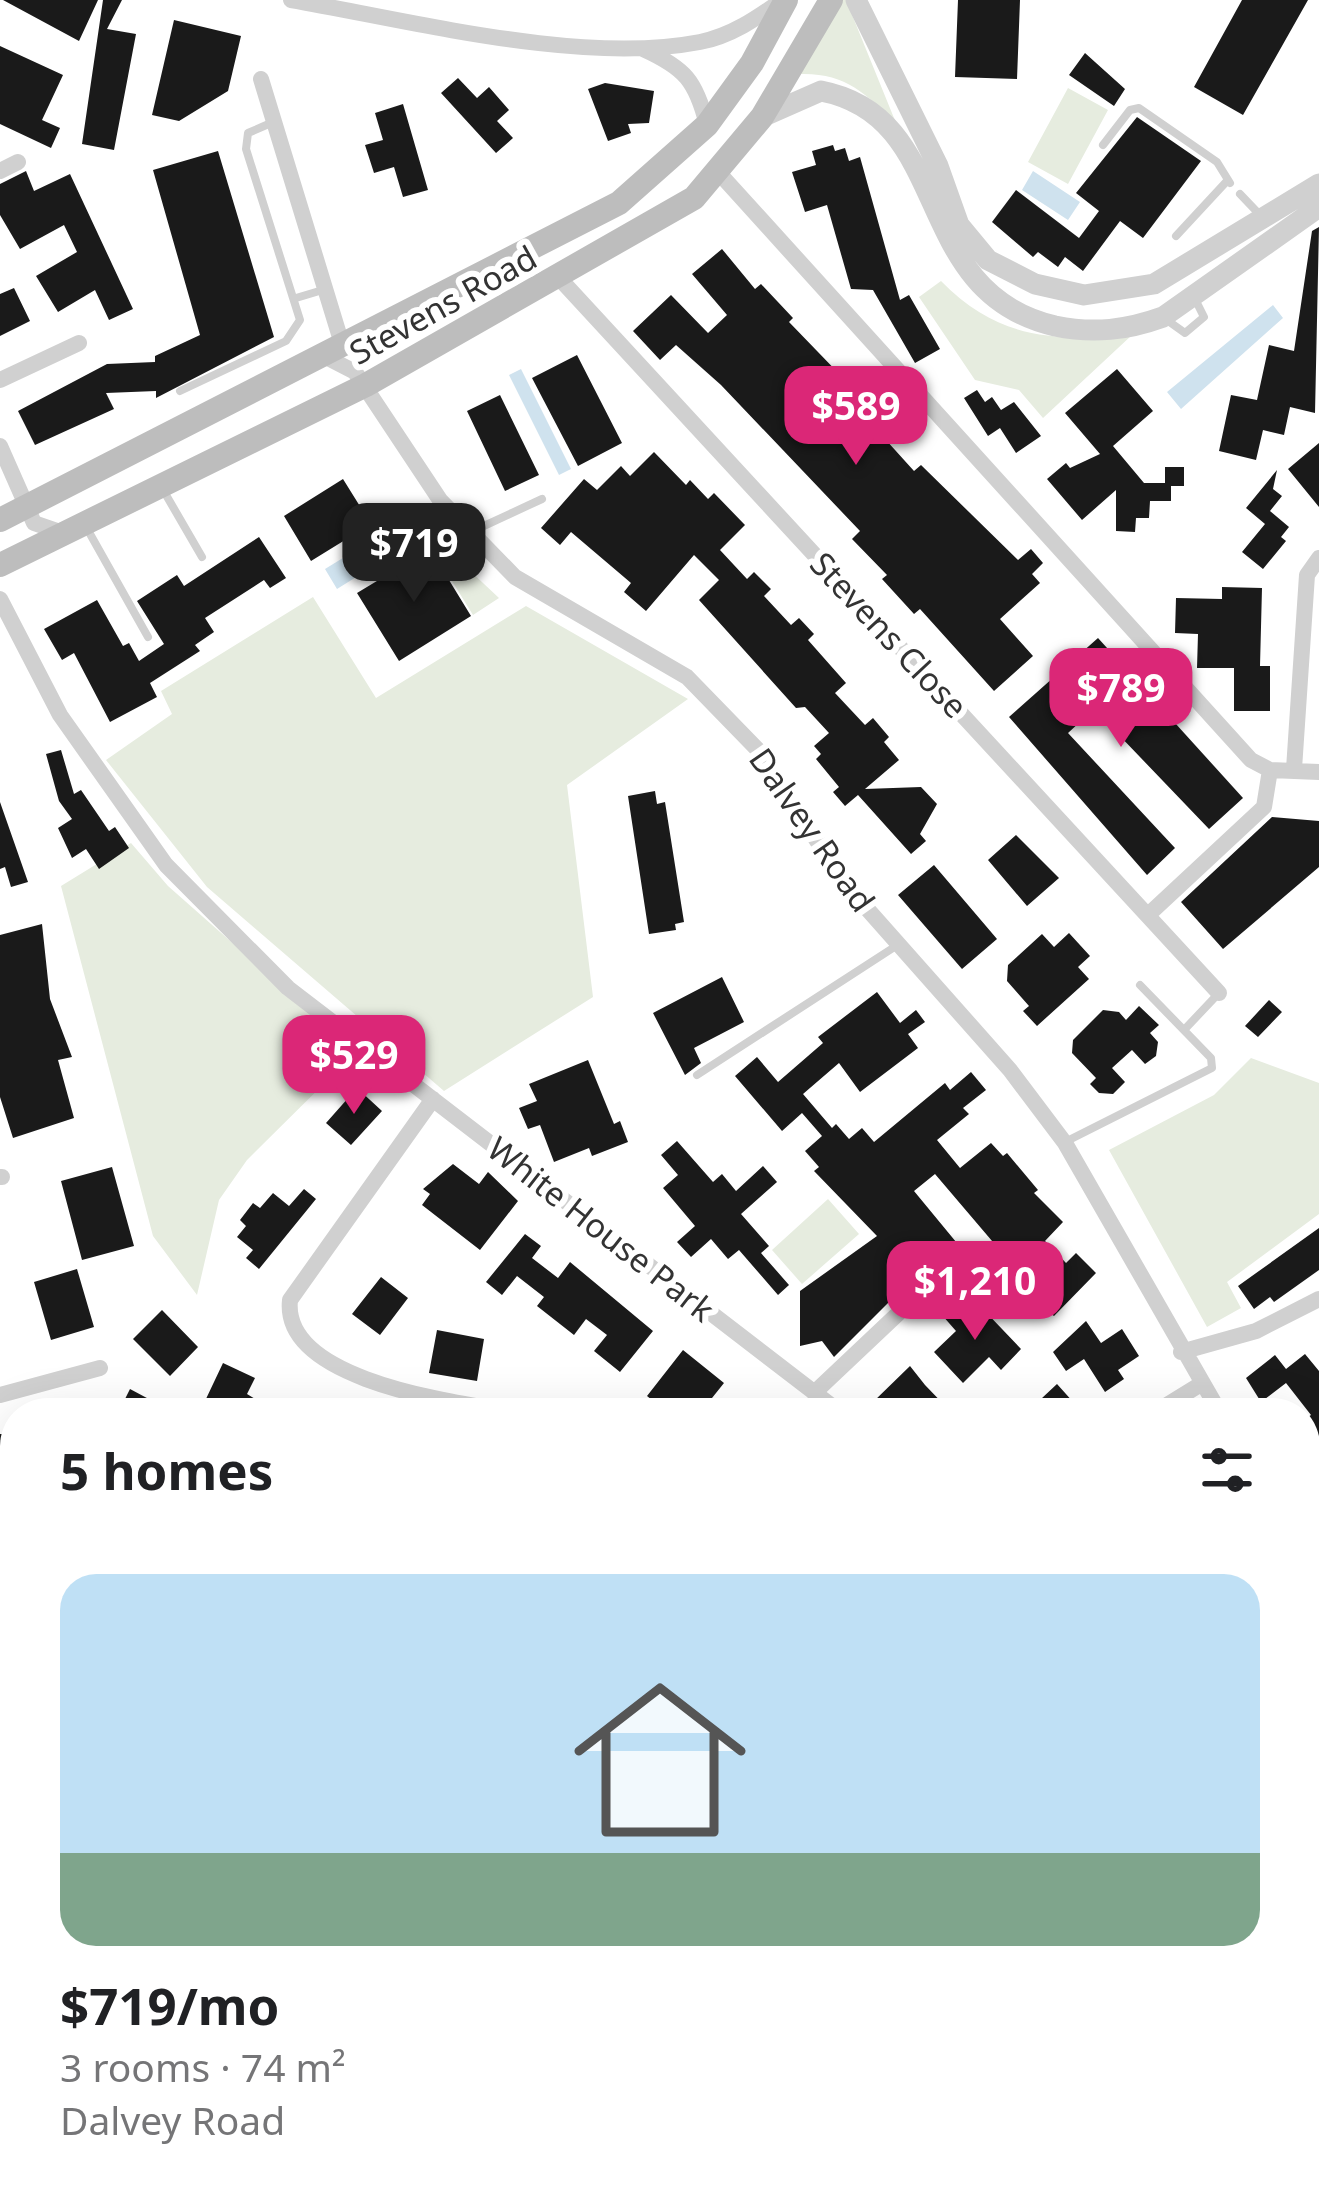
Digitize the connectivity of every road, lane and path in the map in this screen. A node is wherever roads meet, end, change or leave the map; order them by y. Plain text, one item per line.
1 (291, 0) edge
2 (784, 0) edge
3 (831, 0) edge
4 (856, 0) edge
5 (643, 49) junction
6 (261, 79) dead end
7 (762, 117) junction
8 (274, 121) junction
9 (707, 125) junction
10 (1103, 145) dead end
11 (18, 162) dead end
12 (0, 170) edge
13 (719, 173) junction
14 (1319, 184) edge
15 (1240, 194) dead end
16 (1319, 207) edge
17 (1262, 217) junction
18 (1176, 236) dead end
19 (560, 278) junction
20 (327, 289) junction
21 (296, 298) junction
22 (79, 344) dead end
23 (332, 350) junction
24 (0, 380) edge
25 (366, 385) junction
26 (180, 391) dead end
27 (0, 446) edge
28 (162, 487) junction
29 (542, 499) dead end
30 (26, 507) junction
31 (0, 520) edge
32 (74, 529) junction
33 (471, 531) junction
34 (0, 536) edge
35 (202, 557) dead end
36 (1319, 558) edge
37 (8, 561) edge
38 (0, 599) edge
39 (148, 638) dead end
40 (1270, 770) junction
41 (1294, 770) junction
42 (1319, 772) edge
43 (1148, 915) junction
44 (896, 946) junction
45 (1140, 985) dead end
46 (1219, 993) joint
47 (1184, 1030) junction
48 (697, 1075) dead end
49 (433, 1099) junction
50 (1064, 1143) junction
51 (922, 1291) dead end
52 (1319, 1299) edge
53 (1181, 1352) junction
54 (100, 1368) dead end
55 (1201, 1384) junction
56 (814, 1393) junction
57 (0, 1395) edge
58 (433, 1398) edge
59 (821, 1398) edge
60 (1178, 1398) edge
61 (1210, 1398) edge

1 - 5 street
2 - 5 street
2 - 9 main road, Stevens Road
3 - 7 main road, Stevens Road
4 - 17 street
5 - 9 street
6 - 8 street, Stevens Road
7 - 13 main road, Stevens Road
7 - 16 street
8 - 20 street, Stevens Road
8 - 21 lane
9 - 23 main road, Stevens Road
10 - 18 lane
11 - 12 street
13 - 19 main road, Stevens Road
13 - 40 street
14 - 17 street
15 - 17 lane
19 - 25 main road, Stevens Road
19 - 43 street, Stevens Close
20 - 21 lane
20 - 23 street, Stevens Road
21 - 26 lane
22 - 24 street
23 - 25 street
23 - 30 main road, Stevens Road
25 - 28 main road, Stevens Road
25 - 33 street, Dalvey Road
27 - 30 street
28 - 32 main road, Stevens Road
28 - 35 lane
29 - 33 lane
30 - 31 main road, Stevens Road
30 - 32 street
32 - 37 main road, Stevens Road
32 - 39 lane
33 - 44 street, Dalvey Road
34 - 37 main road
36 - 41 street
38 - 49 street, White House Park
40 - 41 street
40 - 43 street
41 - 42 street
43 - 46 street, Stevens Close
44 - 48 lane
44 - 50 street, Dalvey Road
45 - 47 lane
46 - 47 lane
47 - 50 lane
49 - 56 street, White House Park
49 - 58 street
50 - 53 street, Dalvey Road
51 - 56 street
52 - 53 street
53 - 55 street, Dalvey Road
54 - 57 street
55 - 60 street
55 - 61 street, Dalvey Road
56 - 59 street, White House Park

